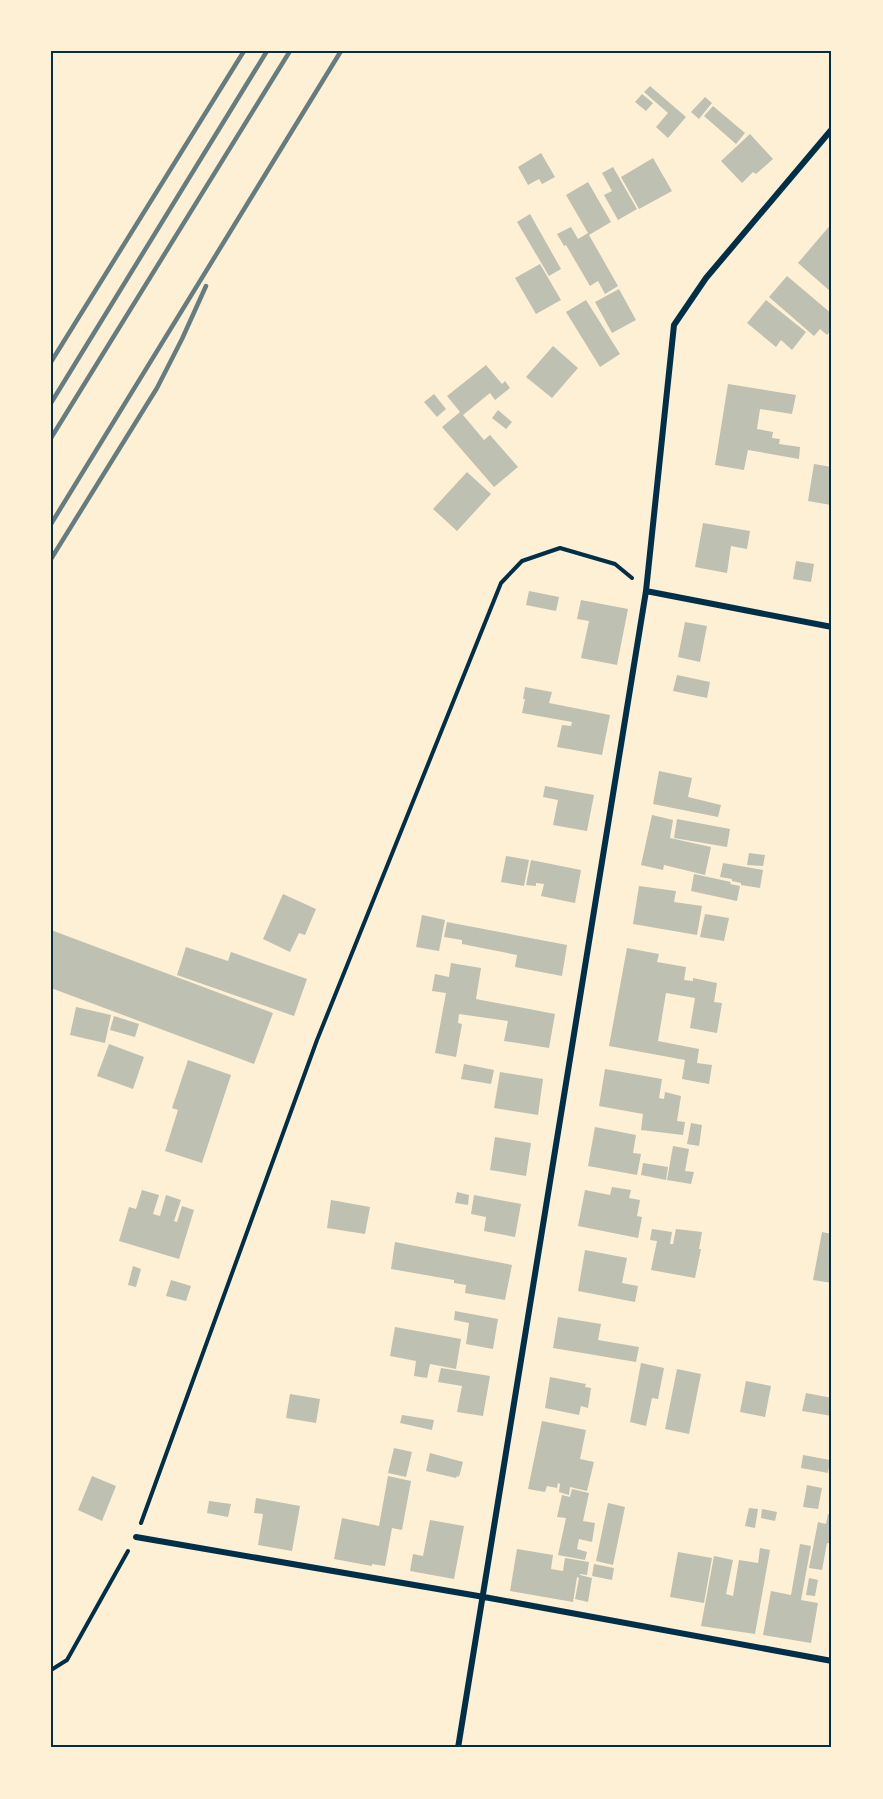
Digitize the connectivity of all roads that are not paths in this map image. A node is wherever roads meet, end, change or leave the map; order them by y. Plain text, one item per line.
1 (832, 129) edge
2 (646, 591) junction
3 (832, 627) edge
4 (136, 1537) road end
5 (484, 1597) junction
6 (832, 1661) edge
7 (458, 1748) edge

1 - 2 street
2 - 3 street
2 - 5 street
4 - 5 street
5 - 6 street
5 - 7 street

